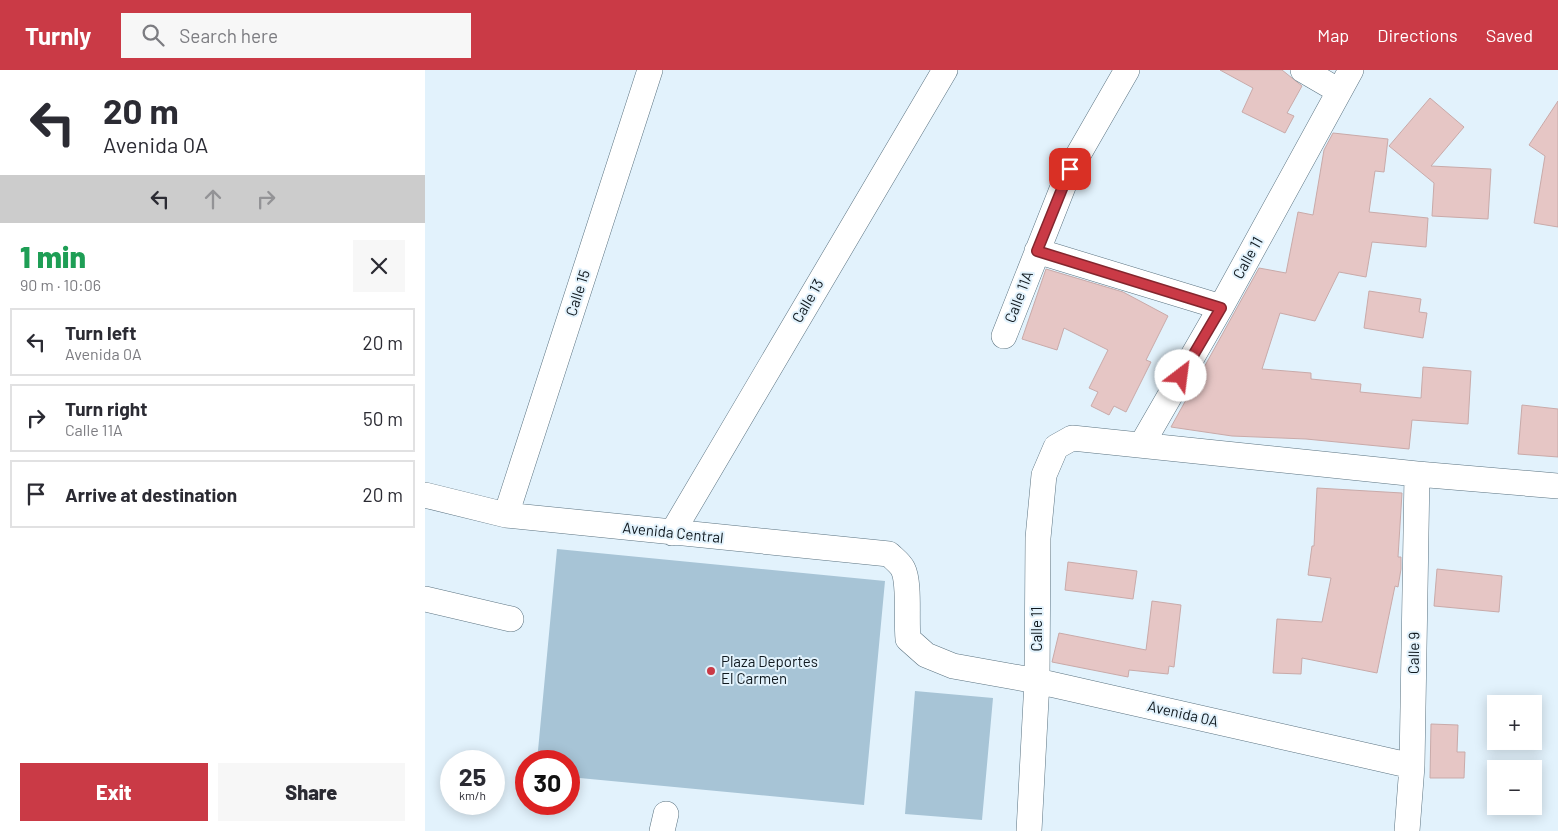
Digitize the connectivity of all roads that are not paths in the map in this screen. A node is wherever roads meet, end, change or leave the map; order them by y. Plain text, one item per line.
1 (650, 70) edge
2 (945, 70) edge
3 (1127, 70) edge
4 (1303, 70) edge
5 (1345, 80) edge
6 (1037, 251) junction
7 (1221, 308) junction
8 (1004, 336) dead end
9 (1142, 444) junction
10 (1417, 474) junction
11 (1558, 486) edge
12 (425, 496) edge
13 (506, 515) junction
14 (672, 533) junction
15 (425, 599) edge
16 (511, 619) dead end
17 (953, 666) joint
18 (1037, 680) junction
19 (1412, 766) junction
20 (1029, 831) edge
21 (1407, 831) edge

1 - 13 street, Calle 15
2 - 14 street, Calle 13
3 - 6 street, Calle 11A
4 - 5 street
5 - 7 street, Calle 11
6 - 7 street
6 - 8 street, Calle 11A
7 - 9 street, Calle 11
9 - 10 street
9 - 18 street, Calle 11
10 - 11 street
10 - 19 street, Calle 9
12 - 13 street, Avenida Central
13 - 14 street, Avenida Central
14 - 17 street, Avenida Central
15 - 16 street
17 - 18 street, Avenida 0A
18 - 19 street, Avenida 0A
18 - 20 street, Calle 11
19 - 21 street, Calle 9

